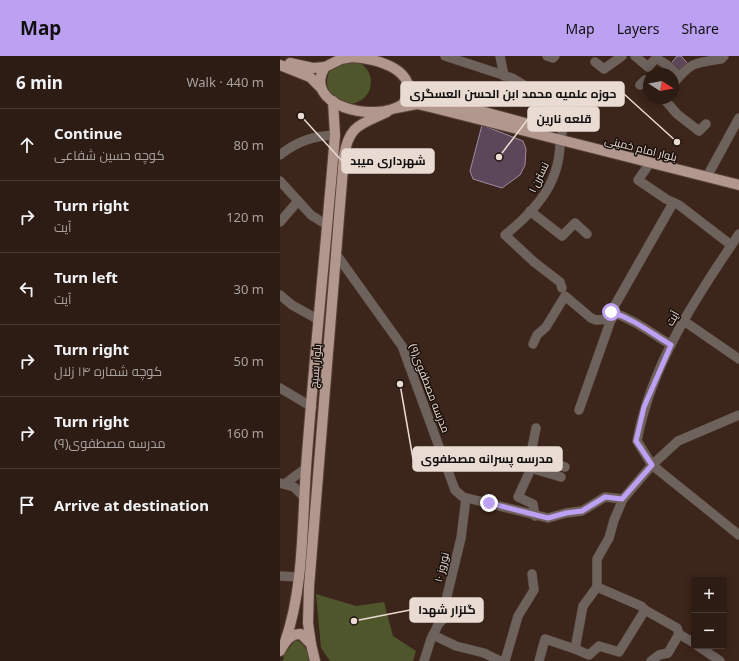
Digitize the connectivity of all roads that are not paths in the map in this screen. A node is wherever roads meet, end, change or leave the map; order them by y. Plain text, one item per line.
1 (342, 56) edge
2 (445, 56) edge
3 (500, 56) edge
4 (547, 56) edge
5 (555, 56) edge
6 (622, 56) edge
7 (635, 56) edge
8 (724, 56) edge
9 (280, 60) edge
10 (383, 60) edge
11 (595, 62) dead end
12 (329, 64) junction
13 (280, 66) edge
14 (670, 68) edge
15 (504, 76) junction
16 (679, 76) edge
17 (407, 83) junction
18 (321, 88) junction
19 (333, 101) junction
20 (670, 104) edge
21 (392, 110) junction
22 (739, 118) edge
23 (706, 124) dead end
24 (335, 135) junction
25 (561, 136) junction
26 (333, 154) junction
27 (280, 155) edge
28 (344, 156) junction
29 (650, 163) junction
30 (709, 174) junction
31 (739, 179) edge
32 (280, 181) edge
33 (739, 185) edge
34 (298, 201) junction
35 (673, 203) junction
36 (530, 211) junction
37 (280, 222) edge
38 (327, 224) junction
39 (587, 234) dead end
40 (739, 234) edge
41 (731, 246) junction
42 (336, 254) junction
43 (564, 292) junction
44 (280, 295) edge
45 (612, 315) junction
46 (319, 320) junction
47 (684, 321) junction
48 (534, 344) dead end
49 (671, 345) junction
50 (739, 359) edge
51 (280, 388) edge
52 (312, 407) junction
53 (579, 410) dead end
54 (739, 415) edge
55 (536, 428) dead end
56 (534, 462) junction
57 (652, 465) junction
58 (565, 467) dead end
59 (306, 468) junction
60 (561, 477) dead end
61 (283, 483) edge
62 (304, 497) junction
63 (466, 498) junction
64 (622, 499) junction
65 (535, 516) junction
66 (739, 535) edge
67 (532, 574) dead end
68 (280, 576) edge
69 (299, 577) junction
70 (597, 586) junction
71 (645, 610) junction
72 (293, 611) junction
73 (308, 611) junction
74 (679, 634) junction
75 (433, 636) junction
76 (691, 641) edge
77 (311, 644) junction
78 (281, 648) edge
79 (575, 649) junction
80 (702, 649) edge
81 (588, 658) edge
82 (316, 661) edge
83 (424, 661) edge
84 (500, 661) edge
85 (505, 661) edge
86 (539, 661) edge
87 (650, 661) edge
88 (720, 661) edge

1 - 12 main road
2 - 15 street
3 - 15 street
4 - 5 street
6 - 11 street
7 - 14 street
8 - 16 street
9 - 12 main road
10 - 12 main road
10 - 17 main road
12 - 18 main road
13 - 18 main road
15 - 25 street, نسترن ۱
17 - 21 main road
17 - 25 main road, بلوار امام خمینی
18 - 19 main road
19 - 21 main road
19 - 24 main road, بلوار بسیج
20 - 23 street
21 - 25 main road, بلوار امام خمینی
21 - 28 main road, بلوار بسیج
22 - 30 street
24 - 26 main road, بلوار بسیج
24 - 27 street
25 - 29 main road, بلوار امام خمینی
25 - 30 main road, بلوار امام خمینی
25 - 36 street, نسترن ۱
26 - 28 main road
26 - 38 main road, بلوار بسیج
28 - 42 main road, بلوار بسیج
29 - 30 main road, بلوار امام خمینی
29 - 35 street
30 - 31 main road, بلوار امام خمینی
30 - 33 main road, بلوار امام خمینی
32 - 34 street
34 - 37 street
34 - 38 street
35 - 41 street
35 - 45 street
36 - 39 street
36 - 43 street, نسترن ۱
38 - 46 main road, بلوار بسیج
40 - 41 street, آیت
41 - 47 street, آیت
42 - 63 street, مدرسه مصطفوی(۹)
42 - 73 main road, بلوار بسیج
43 - 45 street
43 - 48 street
44 - 46 street
45 - 49 street
45 - 53 street
46 - 52 main road, بلوار بسیج
47 - 49 street, آیت
47 - 50 street
49 - 57 street, آیت
51 - 52 street
52 - 59 main road, بلوار بسیج
54 - 57 street
55 - 56 street
56 - 58 street
56 - 60 street
56 - 65 street
57 - 64 street
57 - 66 street, آیت
59 - 61 street
59 - 62 main road, بلوار بسیج
61 - 62 street
62 - 69 main road, بلوار بسیج
63 - 65 street
63 - 75 street, نوروز ۱۰
64 - 65 street
64 - 70 street
67 - 85 street
68 - 69 street
69 - 72 main road, بلوار بسیج
70 - 71 street
70 - 79 street
71 - 74 street
71 - 81 street
72 - 73 main road
72 - 78 main road, بلوار بسیج
73 - 77 main road, بلوار بسیج
74 - 76 street
74 - 87 street
75 - 83 street, نوروز ۱۰
75 - 84 street
77 - 78 main road
77 - 82 main road, بلوار بسیج
79 - 81 street
79 - 86 street
80 - 88 street

